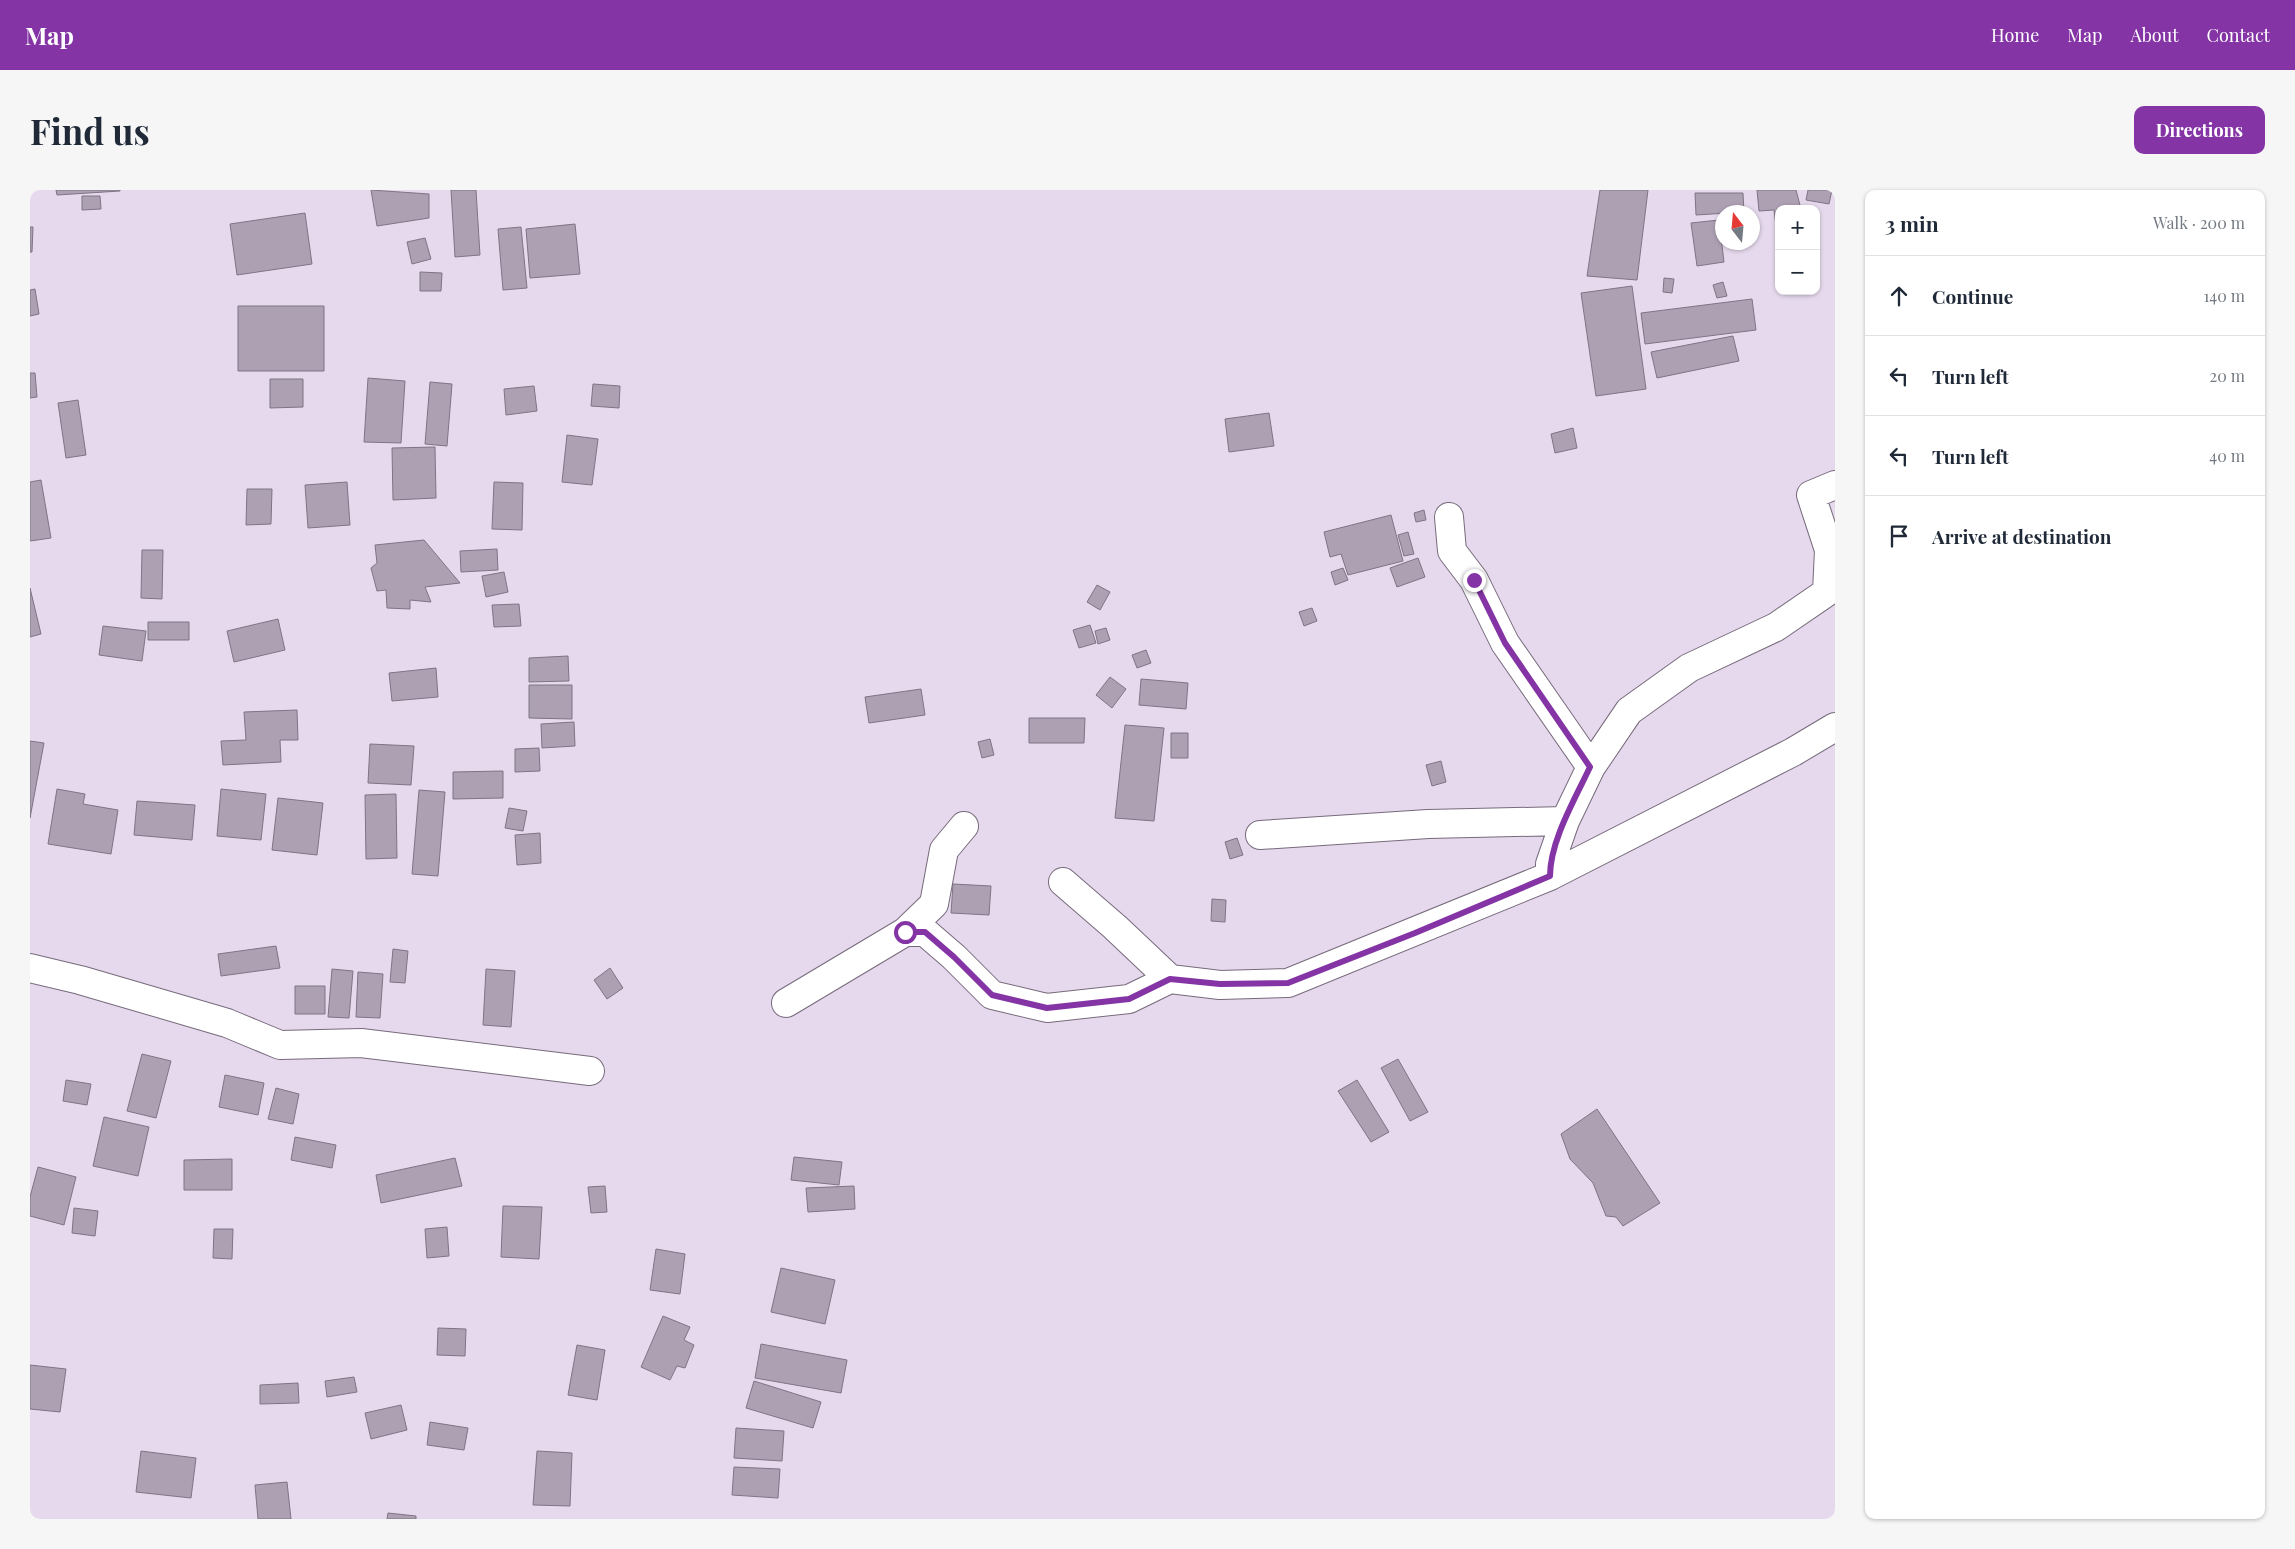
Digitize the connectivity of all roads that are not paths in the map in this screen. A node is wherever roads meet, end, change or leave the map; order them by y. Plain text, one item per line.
1 (1835, 485) edge
2 (1449, 516) dead end
3 (1835, 727) edge
4 (1590, 767) junction
5 (1565, 821) junction
6 (964, 826) dead end
7 (1260, 835) dead end
8 (1550, 876) junction
9 (1064, 882) dead end
10 (905, 932) junction
11 (30, 968) edge
12 (1170, 979) junction
13 (786, 1003) dead end
14 (590, 1071) dead end

1 - 4 street
2 - 4 street
3 - 8 street
4 - 5 street
5 - 7 street
5 - 8 street
6 - 10 street
8 - 12 street
9 - 12 street
10 - 12 street
10 - 13 street
11 - 14 street

